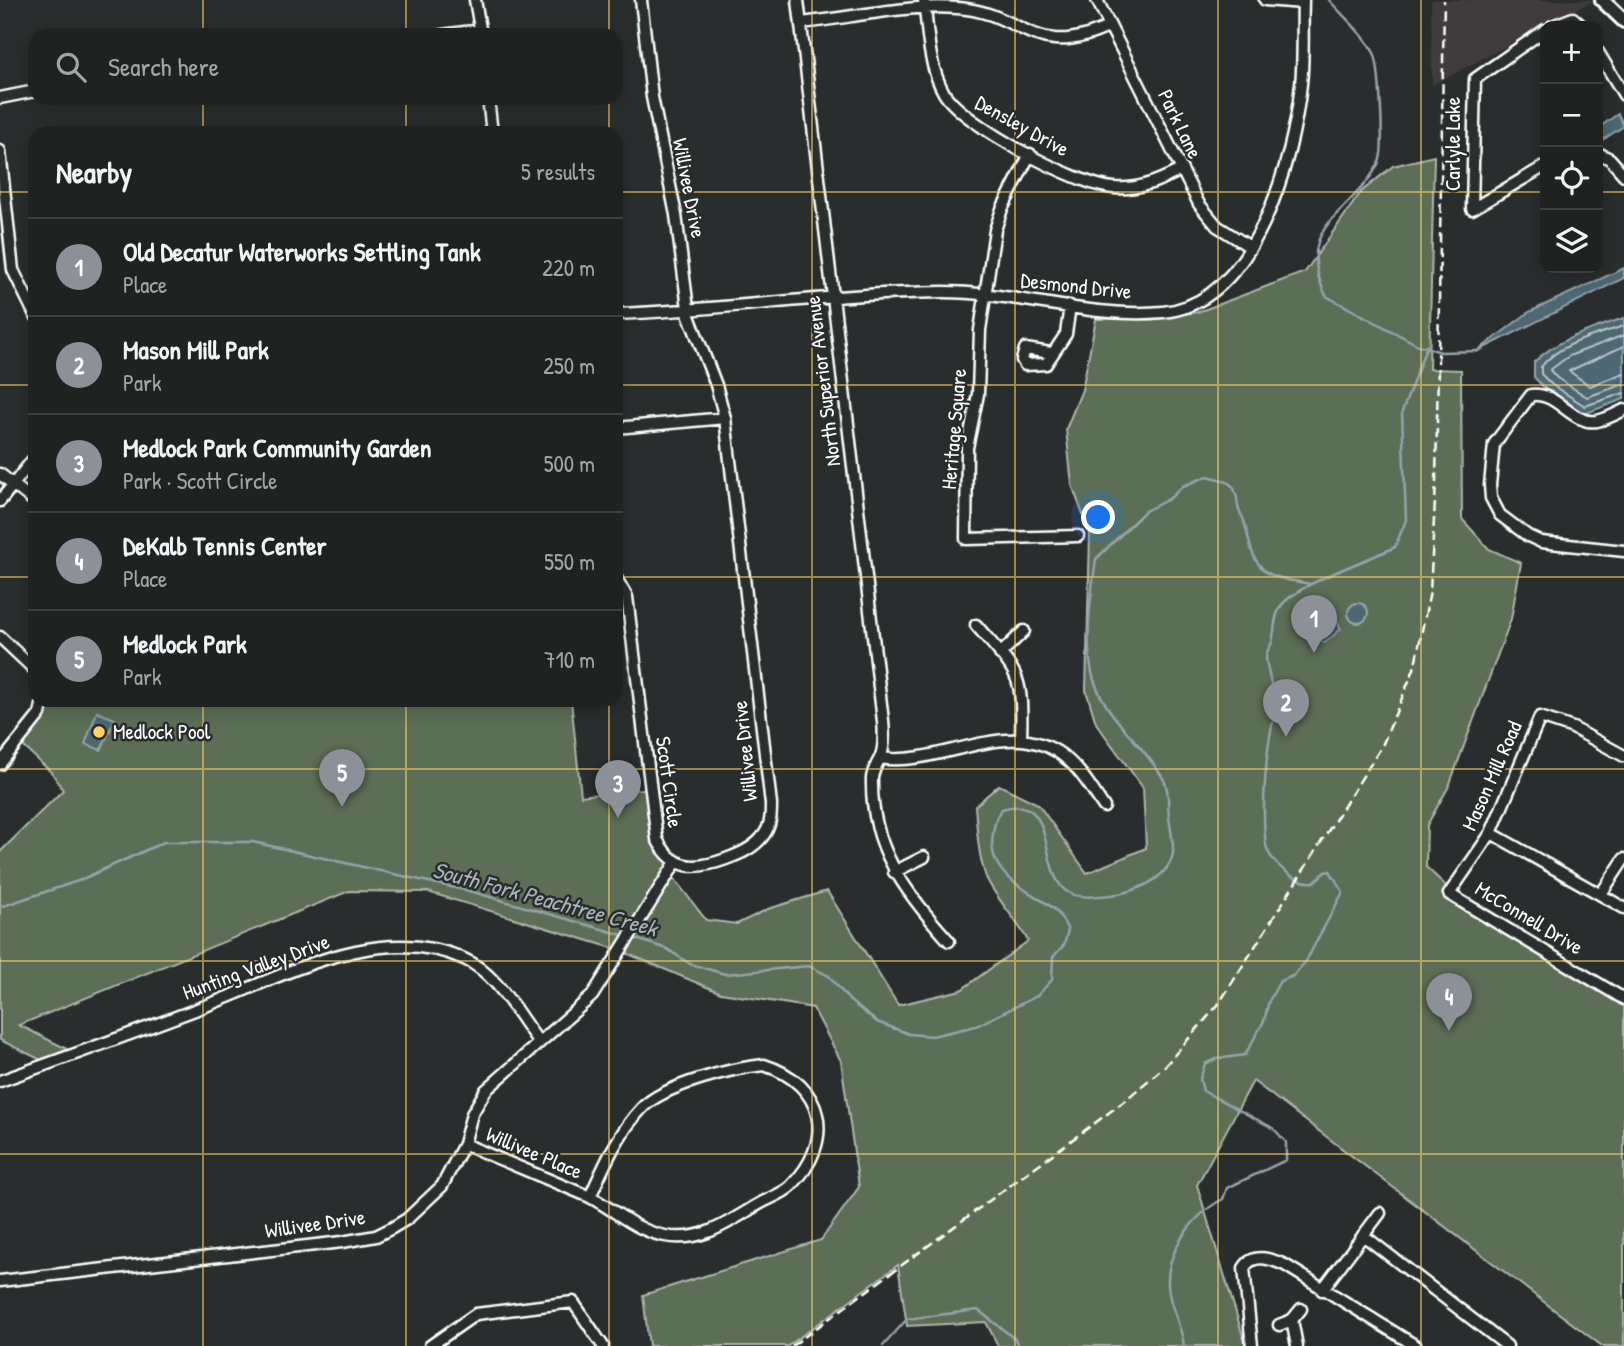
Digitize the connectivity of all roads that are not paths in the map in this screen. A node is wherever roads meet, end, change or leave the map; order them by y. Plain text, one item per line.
1 (475, 0) edge
2 (641, 0) edge
3 (798, 0) edge
4 (1097, 0) edge
5 (1265, 0) edge
6 (1602, 0) edge
7 (1303, 2) edge
8 (924, 4) edge
9 (1624, 21) edge
10 (801, 23) junction
11 (1111, 26) junction
12 (479, 28) edge
13 (1540, 34) edge
14 (1603, 67) edge
15 (28, 92) edge
16 (1624, 95) edge
17 (0, 98) edge
18 (489, 105) edge
19 (491, 126) edge
20 (0, 151) edge
21 (1030, 154) junction
22 (1603, 156) edge
23 (1540, 169) edge
24 (1181, 170) junction
25 (1624, 175) edge
26 (1250, 247) junction
27 (988, 295) junction
28 (833, 299) junction
29 (28, 300) edge
30 (1070, 306) junction
31 (688, 309) junction
32 (623, 314) edge
33 (1051, 353) dead end
34 (1624, 410) edge
35 (725, 418) junction
36 (623, 427) edge
37 (28, 466) edge
38 (0, 474) edge
39 (13, 485) junction
40 (28, 497) edge
41 (0, 501) edge
42 (1078, 536) dead end
43 (1624, 551) edge
44 (623, 590) edge
45 (976, 625) dead end
46 (1024, 631) dead end
47 (0, 636) edge
48 (1000, 654) junction
49 (28, 663) edge
50 (42, 707) edge
51 (1021, 739) junction
52 (1624, 756) edge
53 (880, 758) junction
54 (0, 764) edge
55 (1104, 807) dead end
56 (1491, 833) junction
57 (924, 857) dead end
58 (1624, 859) edge
59 (676, 862) junction
60 (894, 872) junction
61 (1449, 894) joint
62 (1601, 894) junction
63 (1624, 908) edge
64 (949, 941) dead end
65 (1624, 999) edge
66 (538, 1041) junction
67 (0, 1081) edge
68 (464, 1144) junction
69 (590, 1197) junction
70 (1380, 1213) dead end
71 (1363, 1235) junction
72 (0, 1281) edge
73 (1322, 1290) junction
74 (1301, 1309) dead end
75 (1292, 1320) junction
76 (1279, 1325) dead end
77 (435, 1344) edge
78 (603, 1346) edge
79 (1252, 1346) edge
80 (1298, 1346) edge
81 (1416, 1346) edge
82 (1507, 1346) edge

1 - 12 street
2 - 31 street, Willivee Drive
3 - 10 street, North Superior Avenue
4 - 11 street, Park Lane
5 - 7 street
6 - 9 main road
7 - 26 street, Desmond Drive
8 - 10 street
8 - 11 street
8 - 21 street, Densley Drive
10 - 28 street, North Superior Avenue
11 - 24 street, Park Lane
13 - 23 street, Carlyle Lake
14 - 16 street
15 - 17 street
18 - 19 street
20 - 29 street
21 - 24 street, Densley Drive
21 - 27 street
22 - 25 street
24 - 26 street, Park Lane
26 - 30 street, Desmond Drive
27 - 28 street, Desmond Drive
27 - 30 street, Desmond Drive
27 - 42 street, Heritage Square
28 - 31 street, Desmond Drive
28 - 53 street, North Superior Avenue
30 - 33 street
31 - 32 street, Desmond Drive
31 - 35 street, Willivee Drive
34 - 43 street
35 - 36 street
35 - 59 street, Willivee Drive
37 - 39 street
38 - 39 street
39 - 40 street
39 - 41 street
44 - 59 street, Scott Circle
45 - 48 street
46 - 48 street
47 - 49 street
48 - 51 street
50 - 54 street
51 - 53 street
51 - 55 street
52 - 56 street, Mason Mill Road
53 - 60 street, North Superior Avenue
56 - 61 street, Mason Mill Road
56 - 62 street
57 - 60 street
58 - 62 street
59 - 66 street, Willivee Drive
60 - 64 street, North Superior Avenue
61 - 65 street, McConnell Drive
62 - 63 street
66 - 67 street, Hunting Valley Drive
66 - 68 street, Willivee Drive
68 - 69 street, Willivee Place
68 - 72 street, Willivee Drive
69 - 69 street, Willivee Place
70 - 71 street
71 - 73 street
71 - 82 street
73 - 79 street
73 - 81 street
74 - 75 street
75 - 76 street
75 - 80 street
77 - 78 street

